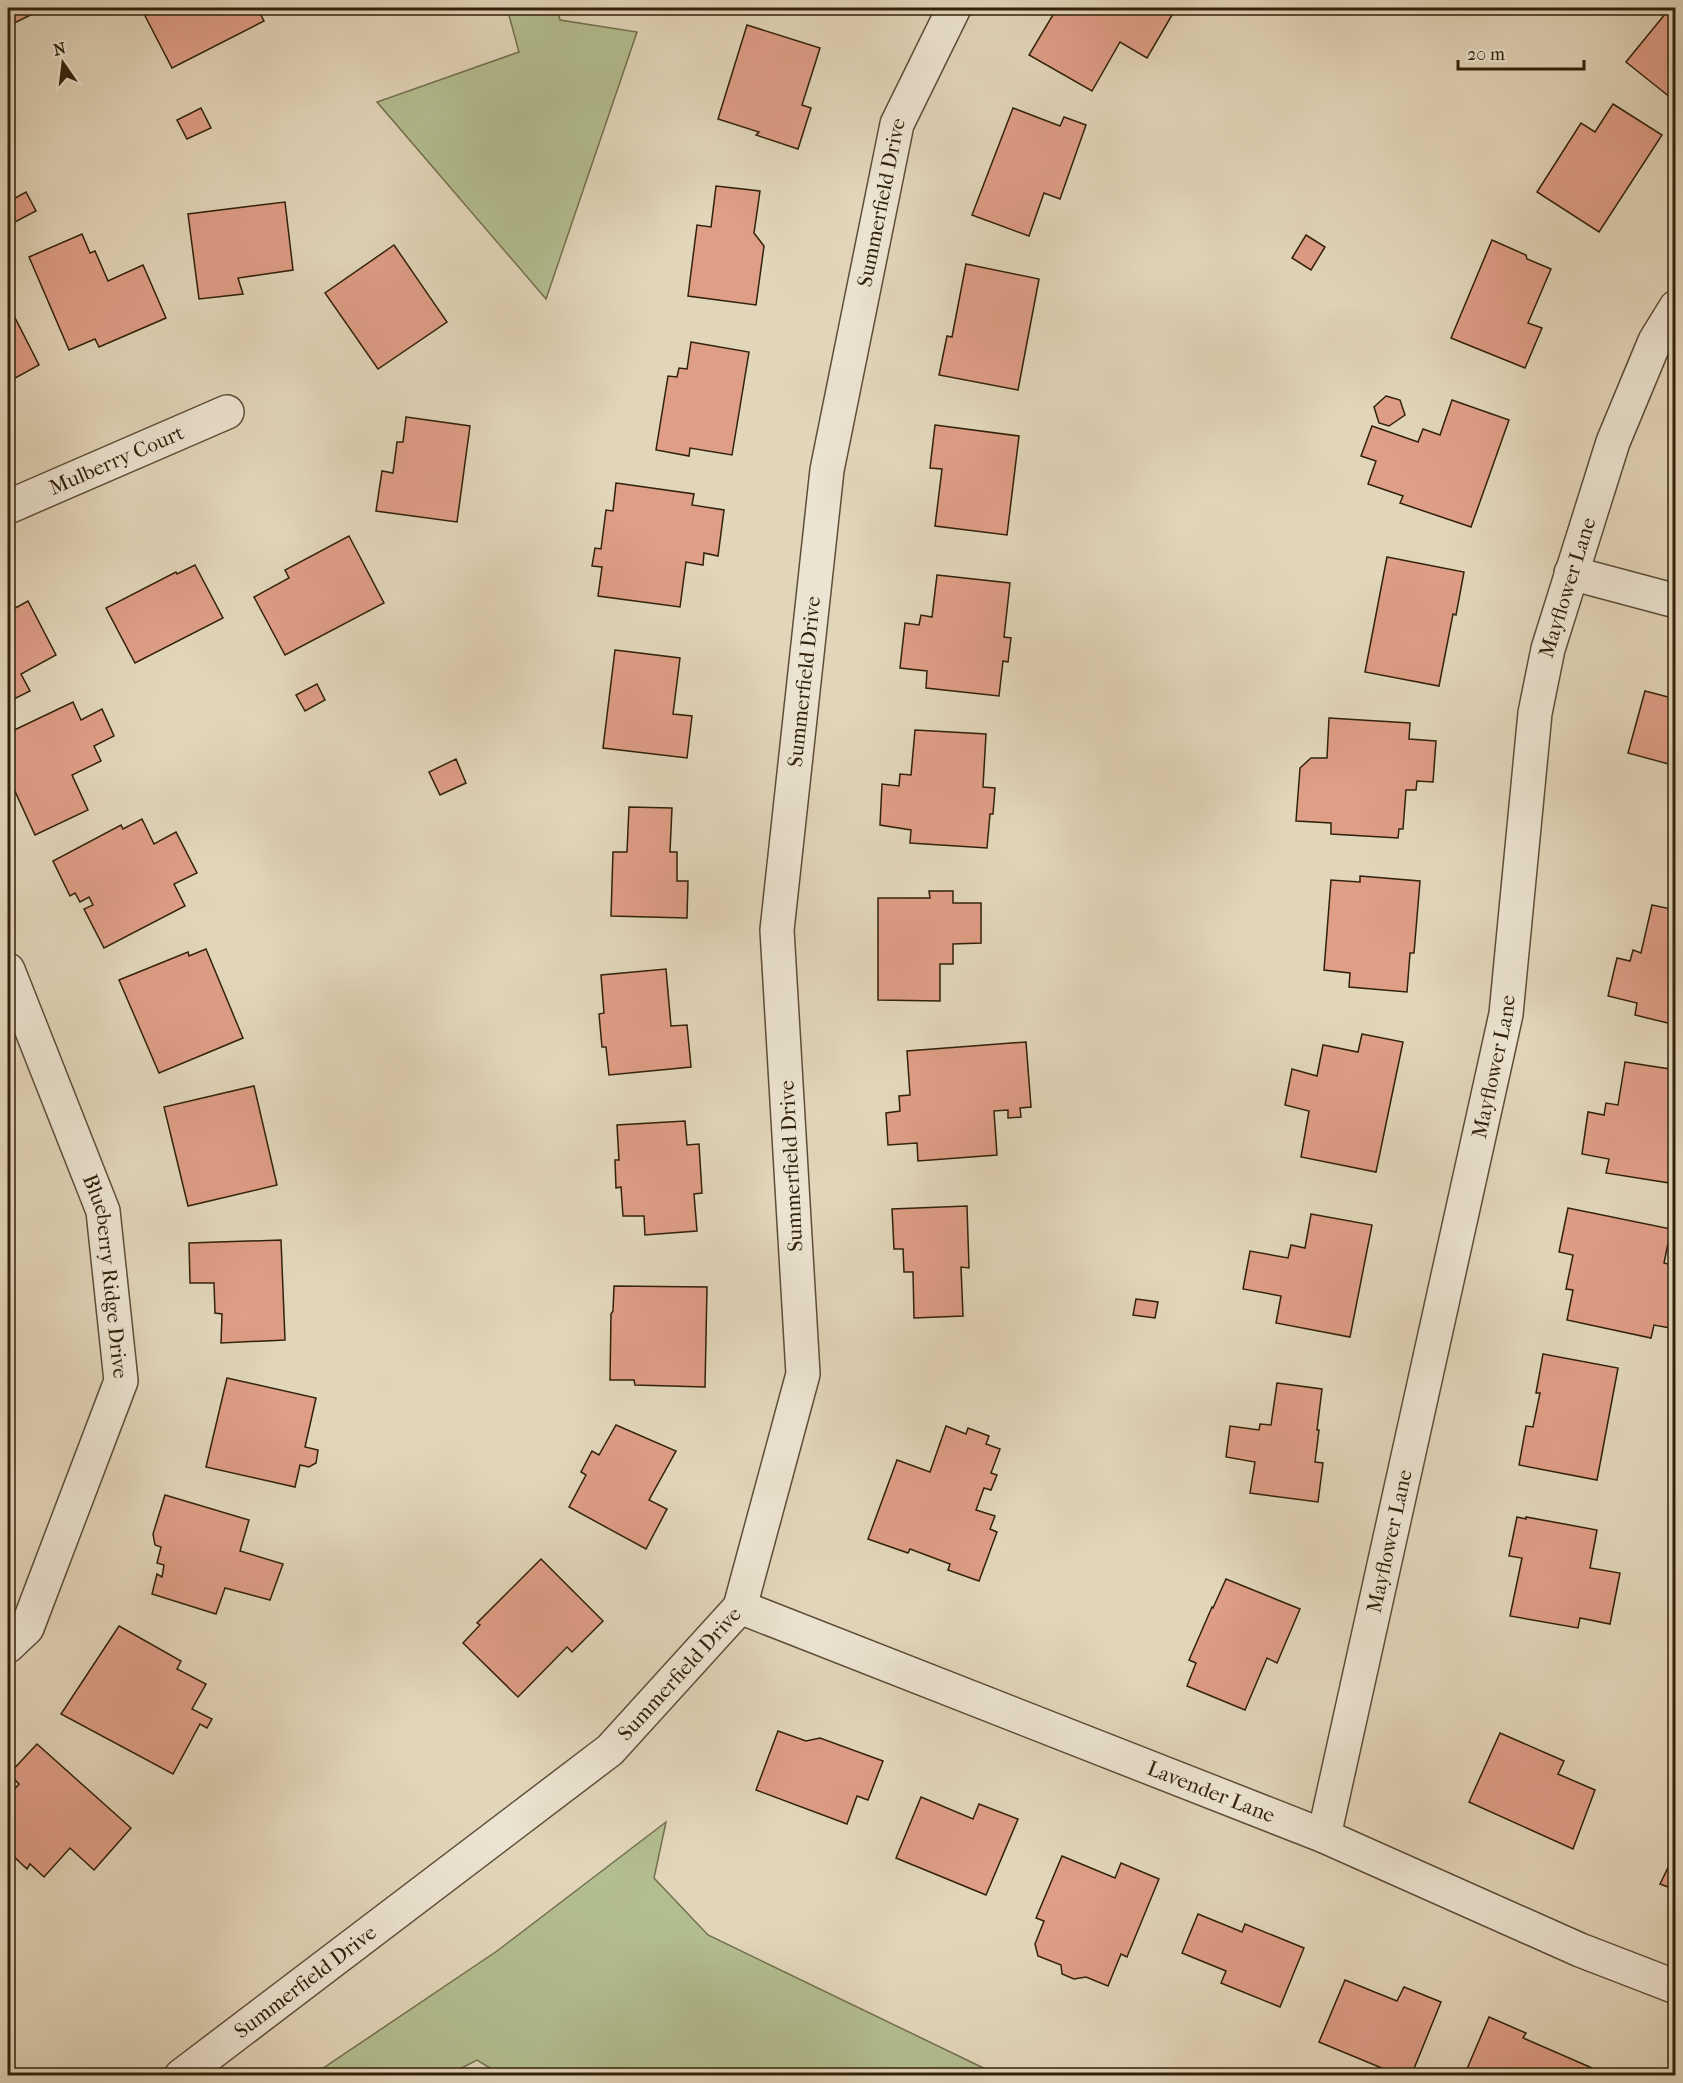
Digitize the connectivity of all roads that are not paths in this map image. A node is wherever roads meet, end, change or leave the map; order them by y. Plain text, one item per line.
1 (954, 8) edge
2 (1676, 307) edge
3 (227, 412) dead end
4 (8, 507) edge
5 (1571, 573) junction
6 (1676, 602) edge
7 (8, 970) edge
8 (740, 1607) junction
9 (8, 1646) edge
10 (1324, 1836) junction
11 (1676, 1987) edge
12 (181, 2076) edge

1 - 8 street, Summerfield Drive
2 - 5 street, Mayflower Lane
3 - 4 street, Mulberry Court
5 - 6 street
5 - 10 street, Mayflower Lane
7 - 9 street, Blueberry Ridge Drive
8 - 10 street, Lavender Lane
8 - 12 street, Summerfield Drive
10 - 11 street, Lavender Lane

